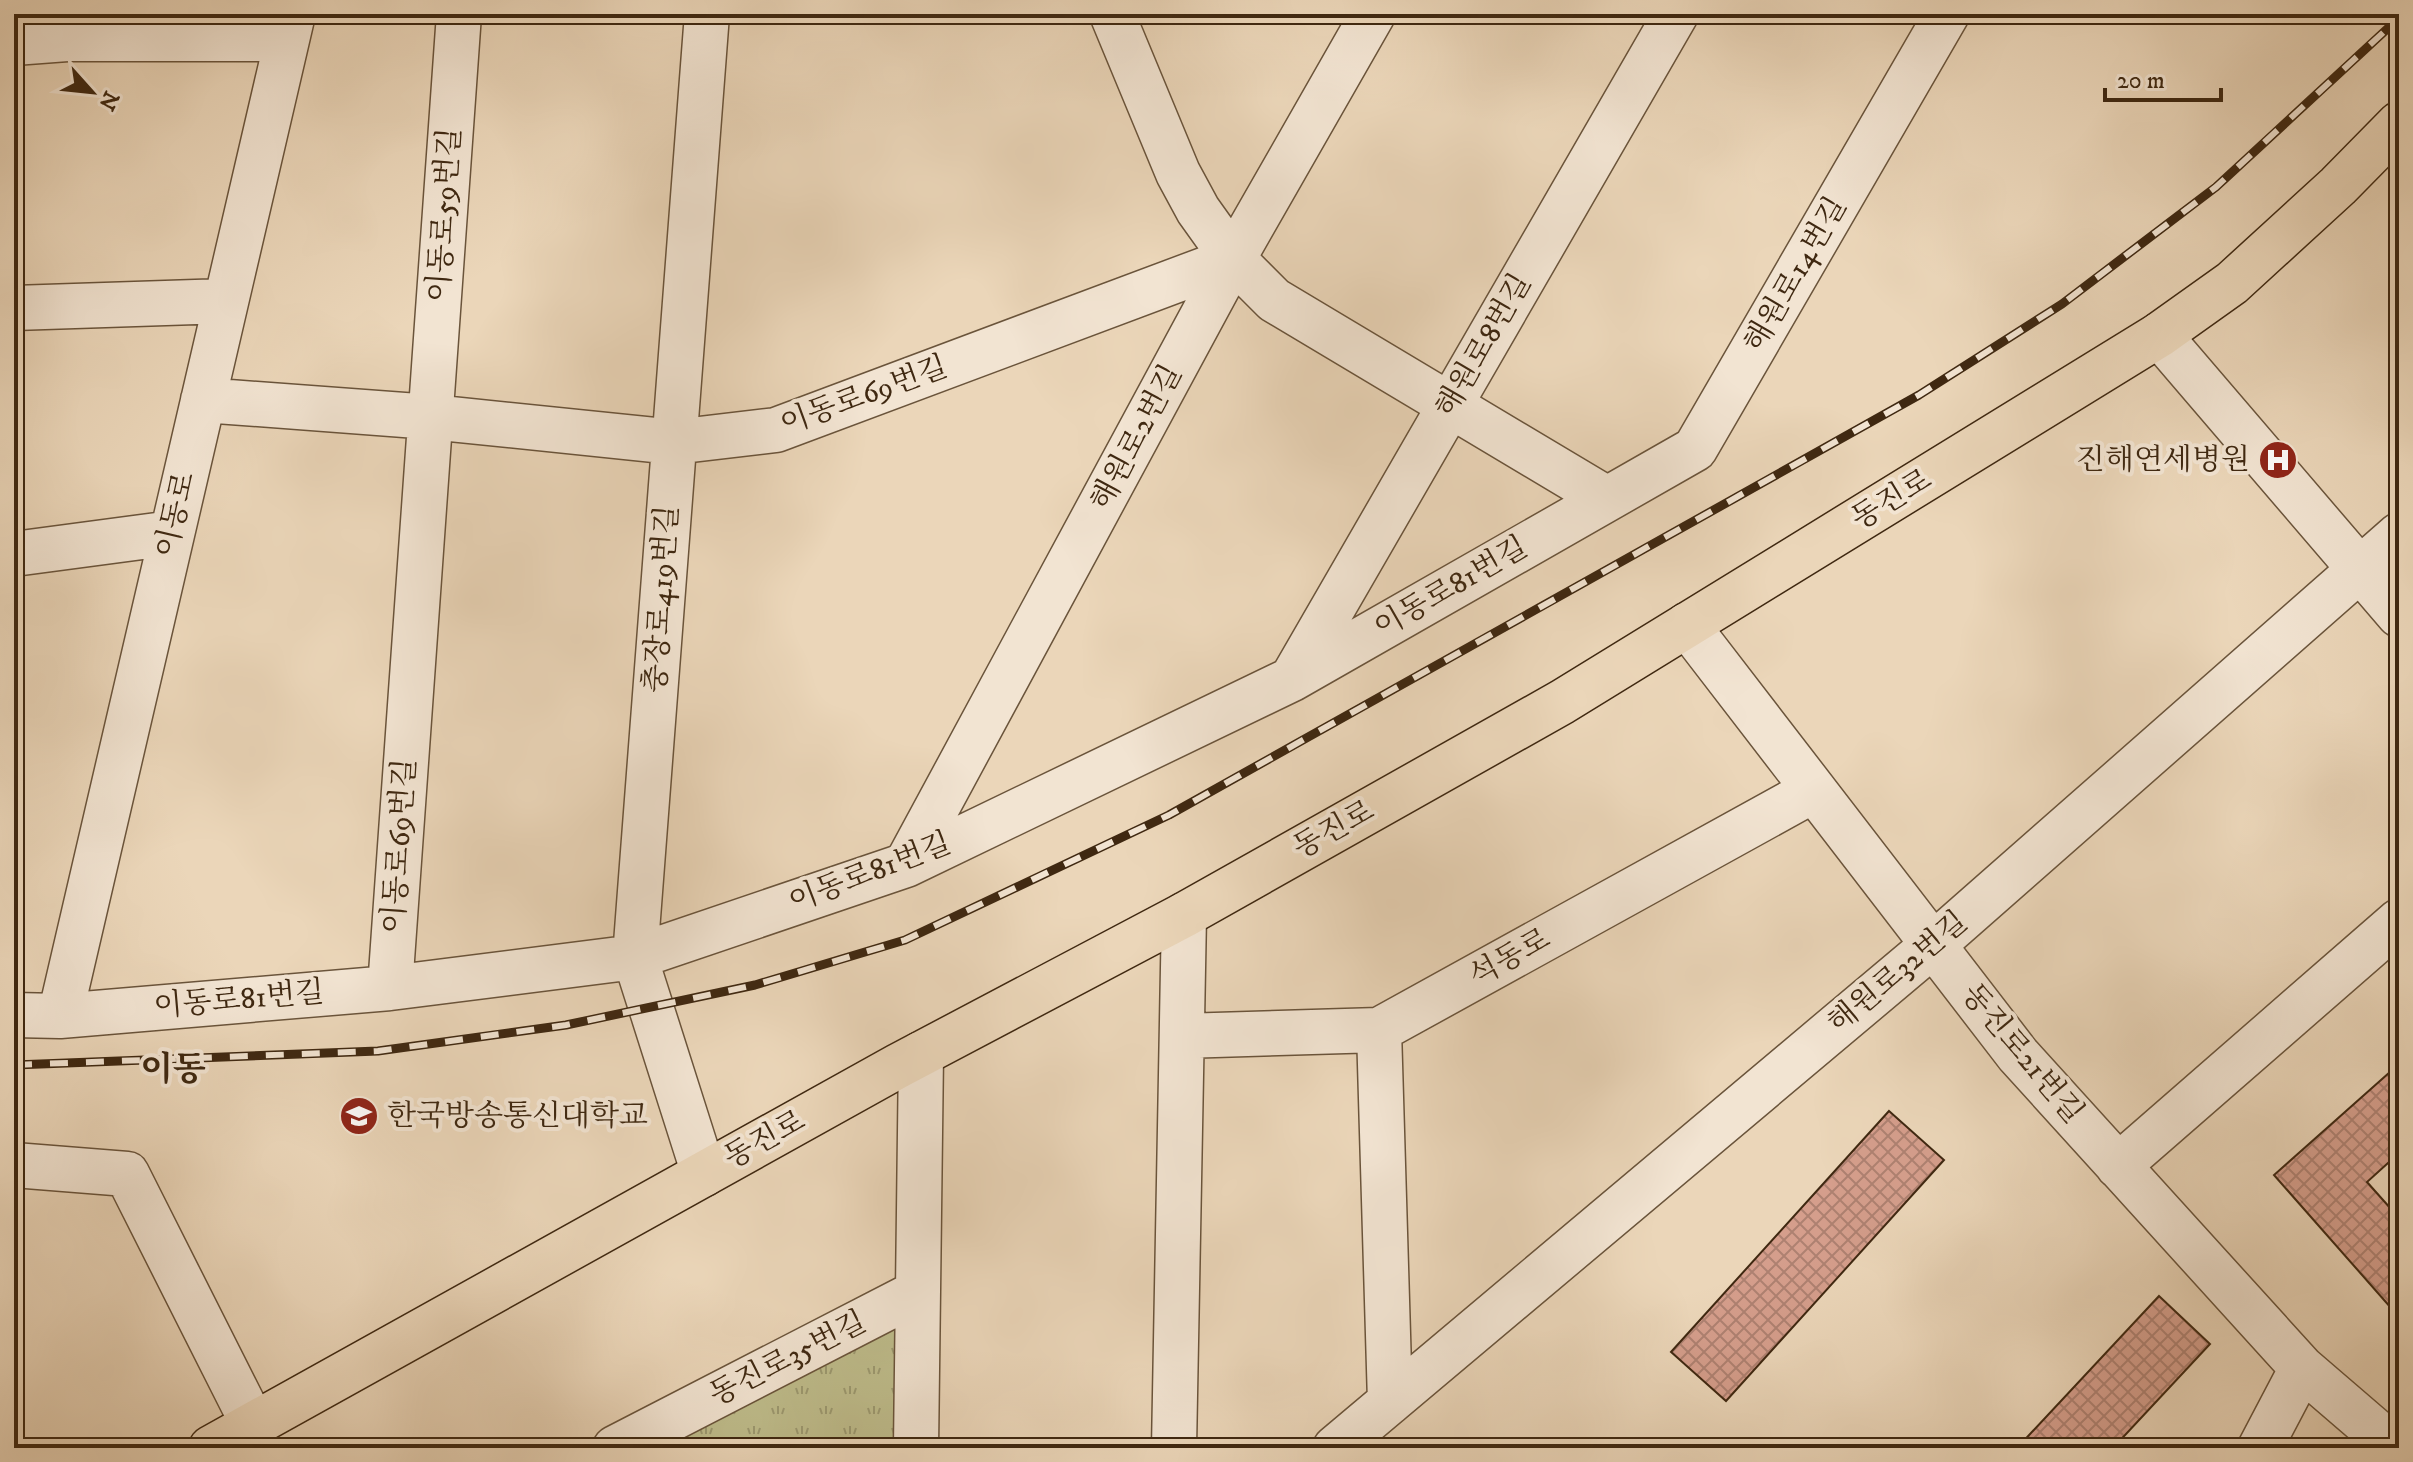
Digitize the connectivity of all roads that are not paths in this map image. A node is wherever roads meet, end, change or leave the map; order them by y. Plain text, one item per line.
1 (459, 14) edge
2 (707, 14) edge
3 (1112, 14) edge
4 (1373, 14) edge
5 (1676, 14) edge
6 (1947, 14) edge
7 (66, 26) edge
8 (290, 26) edge
9 (14, 43) edge
10 (2399, 124) edge
11 (1233, 259) junction
12 (226, 301) junction
13 (14, 308) edge
14 (2159, 335) junction
15 (203, 400) junction
16 (1450, 405) junction
17 (431, 417) junction
18 (674, 442) junction
19 (1607, 499) junction
20 (172, 533) junction
21 (2399, 535) edge
22 (14, 554) edge
23 (2359, 569) junction
24 (2399, 615) edge
25 (1687, 625) junction
26 (1292, 679) junction
27 (1814, 790) junction
28 (906, 865) junction
29 (1184, 915) junction
30 (2399, 921) edge
31 (1933, 945) junction
32 (635, 957) junction
33 (390, 988) junction
34 (14, 1015) edge
35 (60, 1016) junction
36 (1379, 1030) junction
37 (1182, 1036) junction
38 (921, 1054) junction
39 (14, 1165) edge
40 (2118, 1166) junction
41 (704, 1174) junction
42 (918, 1292) junction
43 (2302, 1368) junction
44 (1390, 1402) junction
45 (270, 1427) edge
46 (211, 1448) edge
47 (615, 1448) edge
48 (916, 1448) edge
49 (1174, 1448) edge
50 (1335, 1448) edge
51 (2260, 1448) edge
52 (2395, 1448) edge

1 - 17 street, 이동로59번길
2 - 18 street, 충장로419번길
3 - 11 street
4 - 11 street, 해원로2번길
5 - 16 street, 해원로8번길
6 - 19 street, 해원로14번길
7 - 8 street
7 - 9 street
8 - 12 street, 이동로
10 - 14 main road, 동진로
11 - 16 street
11 - 18 street, 이동로69번길
11 - 28 street, 해원로2번길
12 - 13 street
12 - 15 street, 이동로
14 - 23 street
14 - 25 main road, 동진로
15 - 17 street, 이동로69번길
15 - 20 street, 이동로
16 - 19 street
16 - 26 street, 해원로8번길
17 - 18 street, 이동로69번길
17 - 33 street, 이동로69번길
18 - 32 street, 충장로419번길
19 - 26 street, 이동로81번길
20 - 22 street
20 - 35 street, 이동로
21 - 23 street, 해원로32번길
23 - 24 street
23 - 31 street, 해원로32번길
25 - 27 street, 동진로21번길
25 - 29 main road, 동진로
26 - 28 street, 이동로81번길
27 - 31 street, 동진로21번길
27 - 36 street, 석동로
28 - 32 street, 이동로81번길
29 - 37 street
29 - 38 main road, 동진로
30 - 40 street
31 - 40 street, 동진로21번길
31 - 44 street, 해원로32번길
32 - 33 street, 이동로81번길
32 - 41 street, 충장로419번길
33 - 35 street, 이동로81번길
34 - 35 street, 이동로81번길
36 - 37 street, 석동로
36 - 44 street
37 - 49 street
38 - 41 main road, 동진로
38 - 42 street, 동진로35번길
39 - 45 street
40 - 43 street, 동진로21번길
41 - 45 main road, 동진로
42 - 47 street, 동진로35번길
42 - 48 street, 동진로35번길
43 - 51 street
43 - 52 street, 동진로21번길
44 - 50 street, 해원로32번길
45 - 46 main road, 동진로

